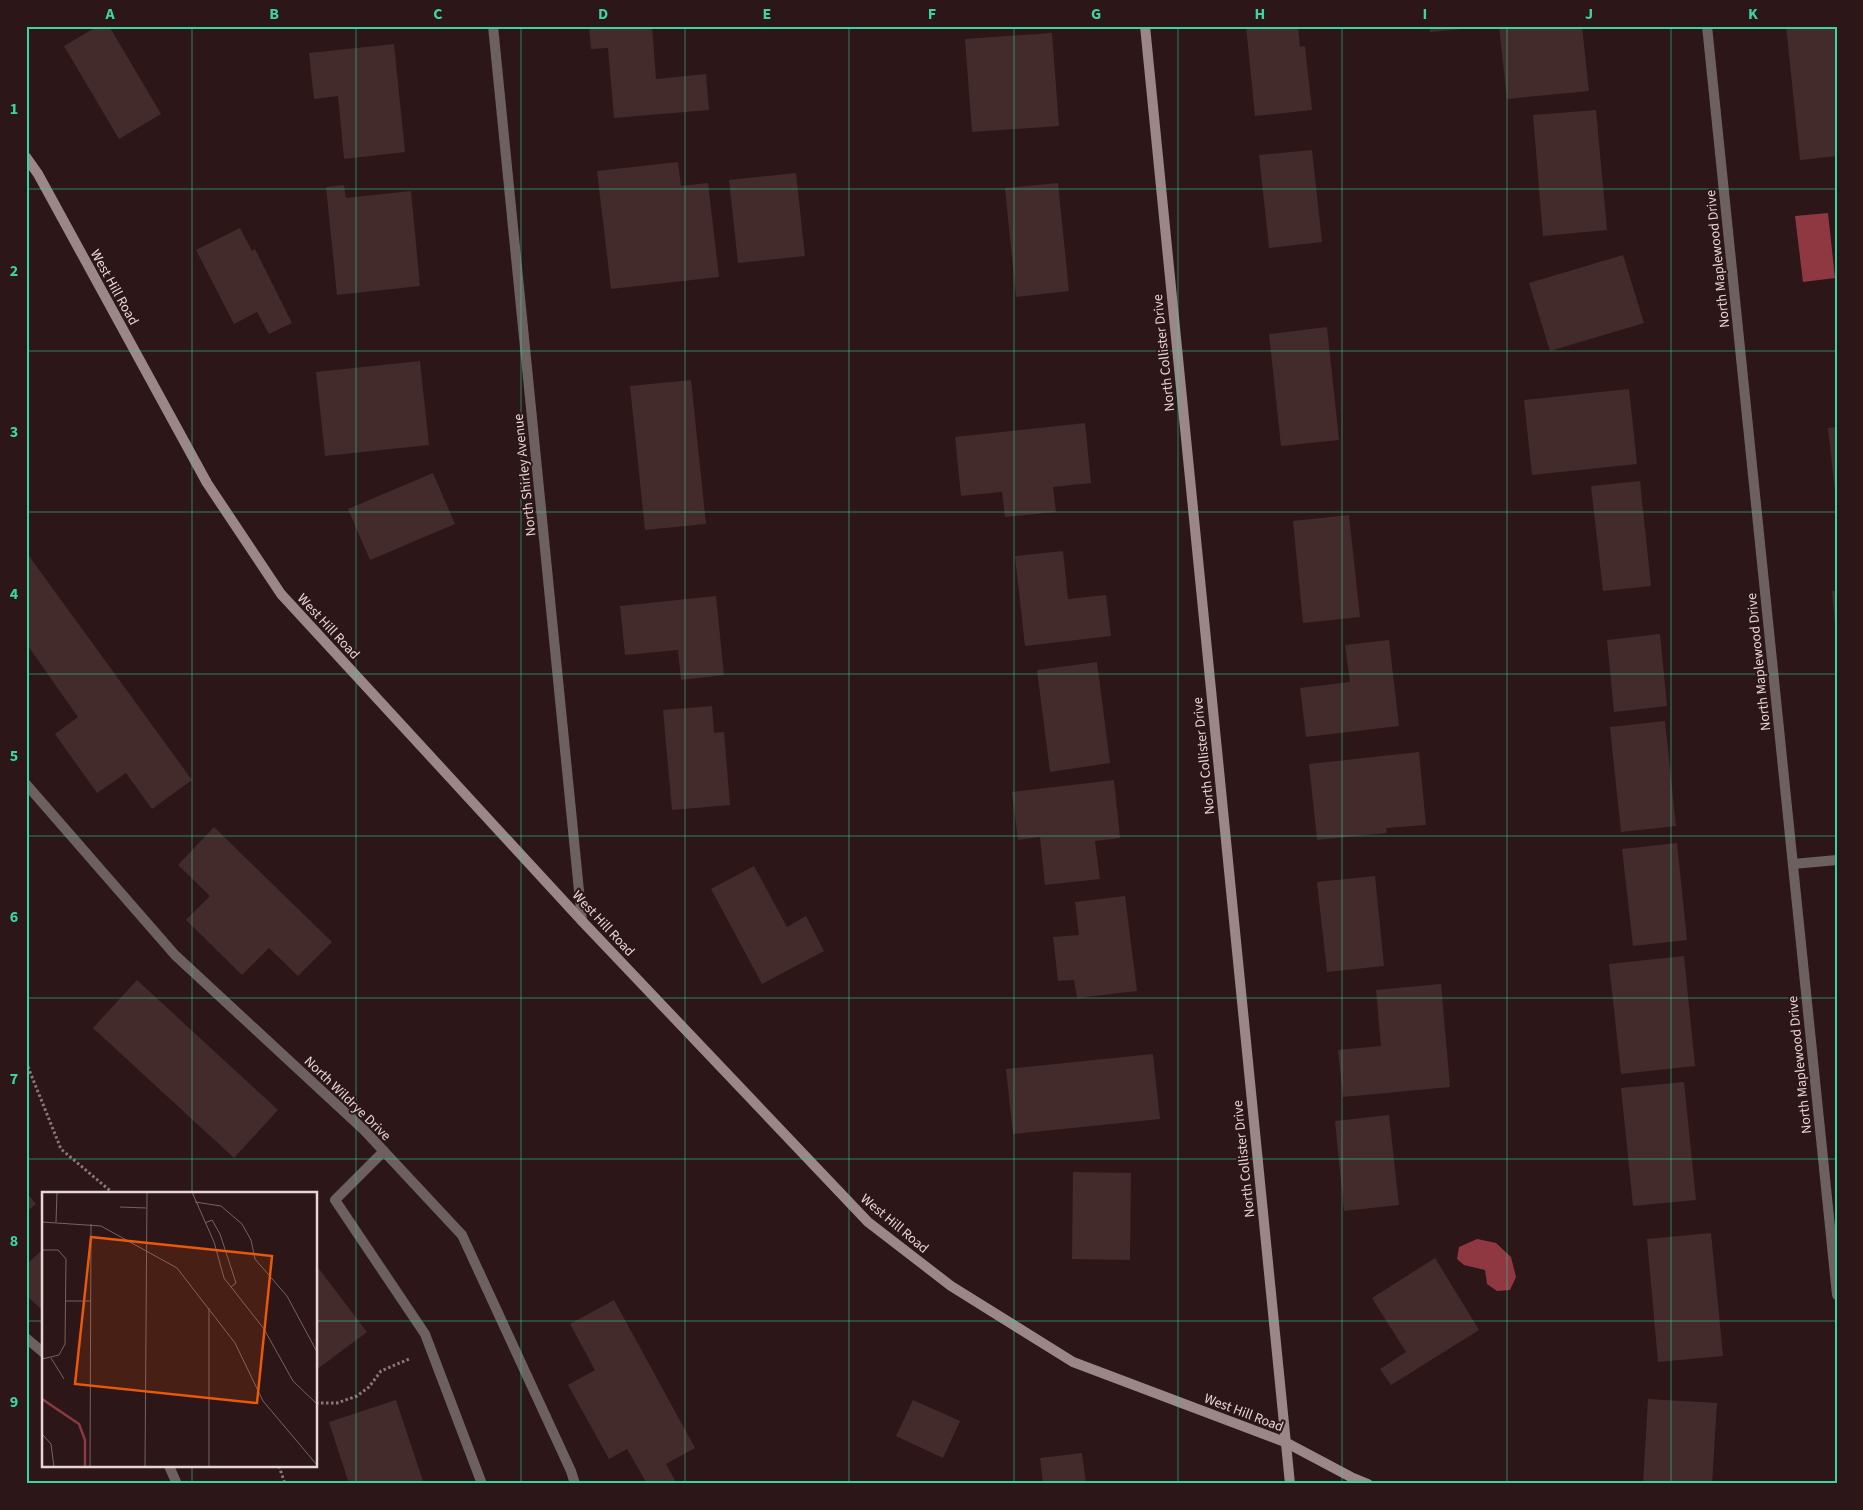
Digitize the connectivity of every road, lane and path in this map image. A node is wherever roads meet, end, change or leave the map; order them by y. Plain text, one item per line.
1 (493, 26) edge
2 (1145, 26) edge
3 (1708, 26) edge
4 (26, 157) edge
5 (26, 784) edge
6 (1837, 860) edge
7 (1793, 864) junction
8 (582, 921) junction
9 (26, 1062) edge
10 (384, 1151) junction
11 (112, 1192) edge
12 (1837, 1295) edge
13 (26, 1338) edge
14 (42, 1351) edge
15 (414, 1357) dead end
16 (318, 1403) edge
17 (1285, 1442) junction
18 (170, 1468) edge
19 (280, 1468) edge
20 (177, 1484) edge
21 (285, 1484) edge
22 (482, 1484) edge
23 (575, 1484) edge
24 (1290, 1484) edge
25 (1368, 1484) edge

1 - 8 street, North Shirley Avenue
2 - 17 street, North Collister Drive
3 - 7 street, North Maplewood Drive
4 - 8 street, West Hill Road
5 - 10 street, North Wildrye Drive
6 - 7 street
7 - 12 street, North Maplewood Drive
8 - 17 street, West Hill Road
9 - 11 path
10 - 22 street
10 - 23 street, North Wildrye Drive
13 - 14 street
15 - 16 path
17 - 24 street, North Collister Drive
17 - 25 street, West Hill Road
18 - 20 street
19 - 21 path

